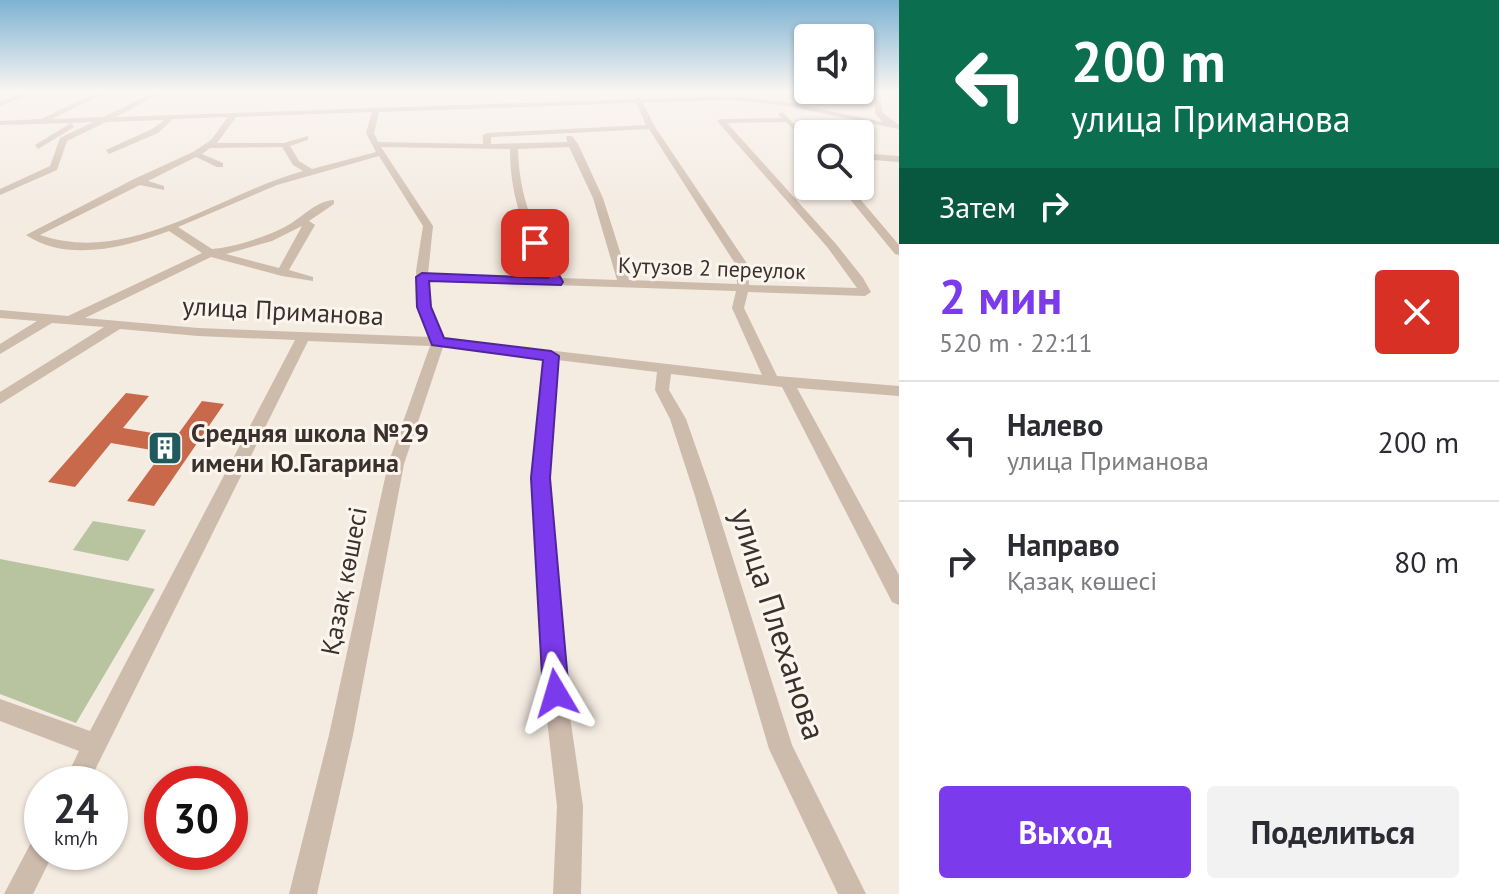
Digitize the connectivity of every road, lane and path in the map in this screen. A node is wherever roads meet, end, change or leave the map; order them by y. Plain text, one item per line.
1 (569, 133) edge
2 (59, 134) edge
3 (77, 134) edge
4 (149, 134) edge
5 (219, 134) edge
6 (370, 134) edge
7 (539, 134) edge
8 (655, 134) edge
9 (732, 134) edge
10 (305, 138) dead end
11 (574, 144) junction
12 (285, 145) junction
13 (209, 146) junction
14 (38, 147) dead end
15 (487, 147) junction
16 (514, 147) junction
17 (377, 149) junction
18 (109, 152) dead end
19 (196, 154) junction
20 (874, 157) edge
21 (899, 159) edge
22 (220, 165) dead end
23 (311, 172) junction
24 (137, 181) junction
25 (161, 188) dead end
26 (0, 192) edge
27 (856, 200) edge
28 (331, 202) dead end
29 (301, 222) junction
30 (173, 229) junction
31 (884, 234) junction
32 (899, 235) edge
33 (899, 252) edge
34 (210, 253) junction
35 (282, 273) junction
36 (422, 277) junction
37 (309, 279) dead end
38 (557, 282) junction
39 (624, 284) junction
40 (741, 289) junction
41 (0, 314) edge
42 (52, 317) junction
43 (72, 319) junction
44 (115, 326) junction
45 (303, 337) junction
46 (438, 342) junction
47 (0, 350) edge
48 (551, 356) junction
49 (665, 367) junction
50 (779, 381) junction
51 (899, 391) edge
52 (0, 399) edge
53 (899, 595) edge
54 (0, 710) edge
55 (96, 745) junction
56 (85, 766) edge
57 (31, 870) edge
58 (18, 894) edge
59 (303, 894) edge
60 (567, 894) edge
61 (852, 894) edge

1 - 11 street
2 - 14 street
3 - 26 street
4 - 18 street
5 - 13 street
6 - 17 street
7 - 15 street
8 - 40 street
9 - 40 street, Кутузов 2 переулок
10 - 12 street
11 - 16 street
11 - 39 street
12 - 13 street
12 - 23 street
13 - 19 street
15 - 16 street
15 - 17 street
16 - 38 street
17 - 23 street
17 - 36 street
19 - 22 street
19 - 24 street
20 - 21 street
23 - 30 street
24 - 25 street
24 - 30 street
27 - 31 street
28 - 29 street
29 - 34 street
29 - 35 street
30 - 34 street
31 - 32 street
31 - 33 street
34 - 35 street
34 - 43 street
35 - 37 street
36 - 38 street, Кутузов 2 переулок
36 - 46 street
38 - 39 street, Кутузов 2 переулок
39 - 40 street, Кутузов 2 переулок
40 - 50 street
41 - 42 street, улица Приманова
42 - 43 street, улица Приманова
42 - 47 street
43 - 44 street, улица Приманова
44 - 45 street, улица Приманова
44 - 52 street
45 - 46 street, улица Приманова
45 - 55 street
46 - 48 street, улица Приманова
46 - 59 street, Қазақ көшесі
48 - 49 street, улица Приманова
48 - 60 street
49 - 50 street, улица Приманова
49 - 61 street, улица Плеханова
50 - 51 street, улица Приманова
50 - 53 street
54 - 55 street
55 - 56 street
57 - 58 street

